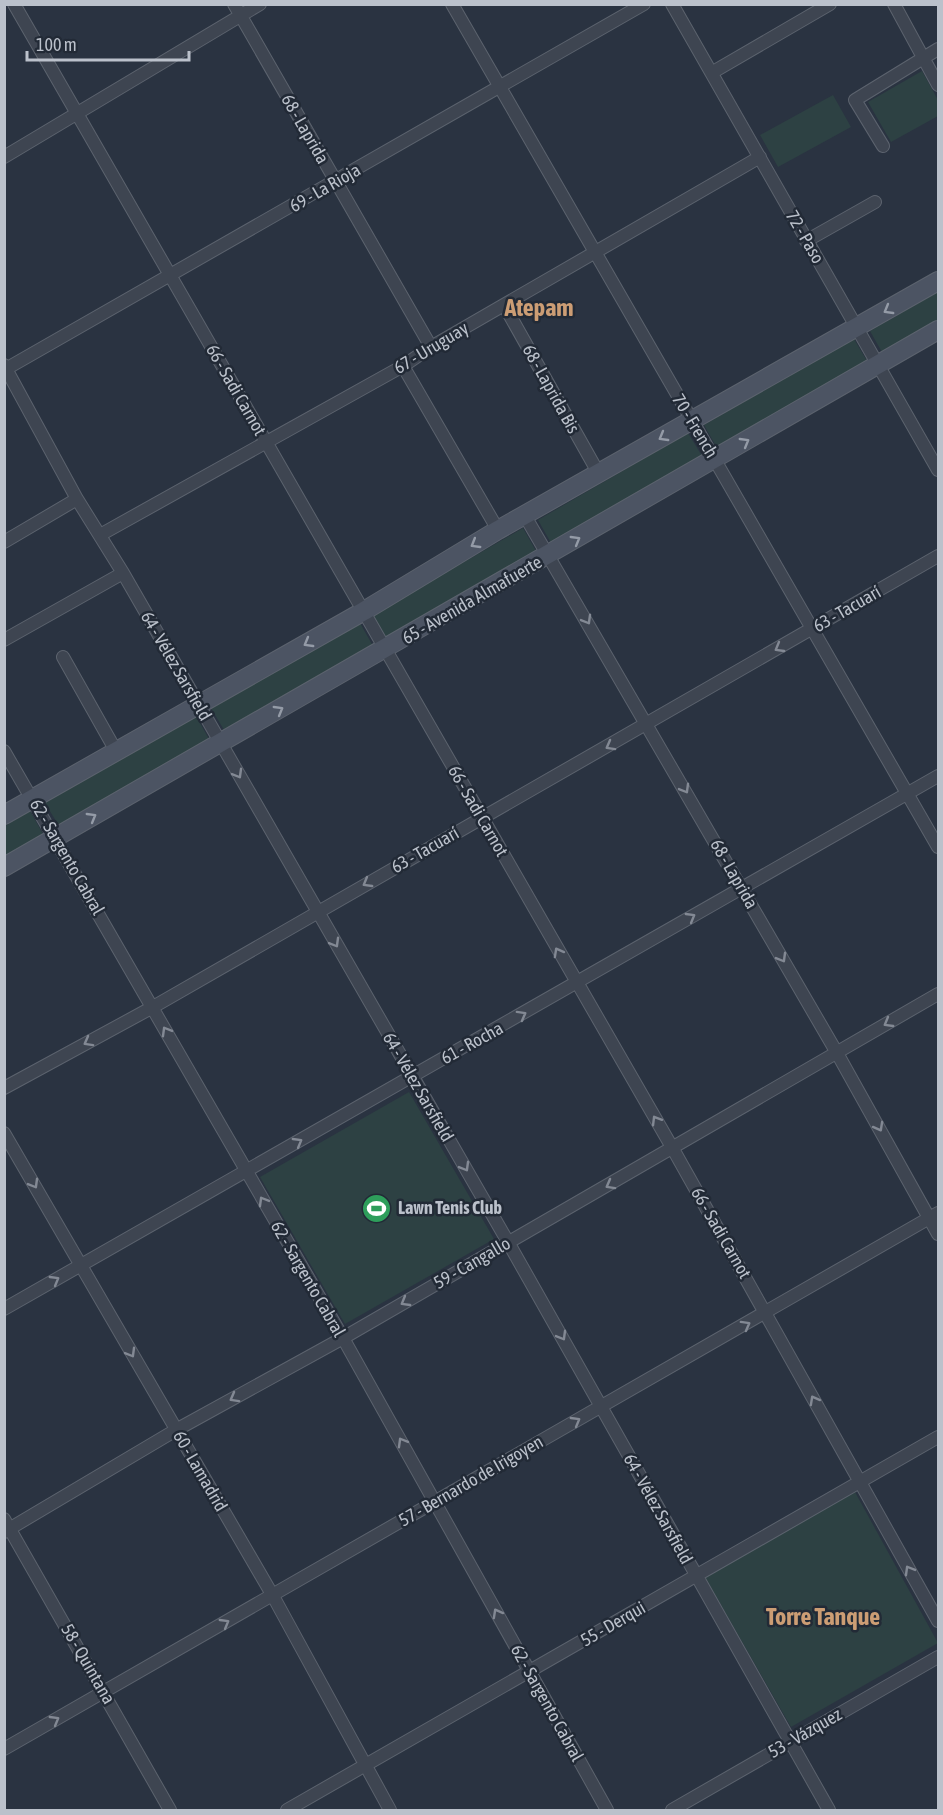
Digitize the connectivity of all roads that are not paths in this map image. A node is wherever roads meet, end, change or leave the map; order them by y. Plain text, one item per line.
1 (14, 4) edge
2 (260, 4) edge
3 (452, 4) edge
4 (644, 4) edge
5 (672, 4) edge
6 (830, 4) edge
7 (894, 4) edge
8 (237, 10) edge
9 (939, 49) edge
10 (924, 57) junction
11 (713, 72) junction
12 (939, 85) edge
13 (499, 89) junction
14 (78, 113) junction
15 (883, 146) dead end
16 (4, 157) edge
17 (760, 157) junction
18 (336, 182) junction
19 (875, 202) dead end
20 (806, 241) junction
21 (596, 252) junction
22 (171, 278) junction
23 (939, 281) edge
24 (504, 305) junction
25 (858, 328) junction
26 (939, 330) edge
27 (431, 347) junction
28 (878, 365) junction
29 (403, 366) junction
30 (5, 368) edge
31 (691, 422) junction
32 (266, 442) junction
33 (715, 459) junction
34 (939, 470) edge
35 (599, 474) junction
36 (77, 499) junction
37 (525, 516) junction
38 (498, 530) junction
39 (100, 535) junction
40 (4, 542) edge
41 (550, 555) junction
42 (939, 556) edge
43 (123, 573) junction
44 (364, 611) junction
45 (813, 628) junction
46 (4, 640) edge
47 (385, 651) junction
48 (63, 657) dead end
49 (199, 705) junction
50 (648, 724) junction
51 (220, 744) junction
52 (4, 750) edge
53 (116, 752) junction
54 (939, 776) edge
55 (908, 794) junction
56 (34, 799) junction
57 (4, 815) edge
58 (483, 817) junction
59 (56, 838) junction
60 (939, 847) edge
61 (4, 867) edge
62 (742, 888) junction
63 (317, 912) junction
64 (576, 984) junction
65 (939, 994) edge
66 (153, 1007) junction
67 (837, 1053) junction
68 (413, 1077) junction
69 (4, 1088) edge
70 (4, 1133) edge
71 (673, 1149) junction
72 (246, 1171) junction
73 (934, 1216) edge
74 (939, 1234) edge
75 (508, 1242) junction
76 (81, 1265) junction
77 (4, 1310) edge
78 (767, 1313) junction
79 (343, 1338) junction
80 (602, 1406) junction
81 (176, 1430) junction
82 (939, 1437) edge
83 (860, 1483) junction
84 (435, 1501) junction
85 (6, 1526) edge
86 (695, 1575) junction
87 (273, 1596) junction
88 (939, 1621) edge
89 (939, 1657) edge
90 (530, 1672) junction
91 (104, 1692) junction
92 (790, 1742) junction
93 (4, 1749) edge
94 (365, 1767) junction
95 (170, 1810) edge
96 (287, 1810) edge
97 (390, 1810) edge
98 (607, 1810) edge
99 (672, 1810) edge
100 (829, 1810) edge

1 - 14 street, 66 - Sadi Carnot
2 - 8 street
3 - 13 street, 70 - French
4 - 13 street, 69 - La Rioja
5 - 11 street, 72 - Paso
6 - 11 street
7 - 10 street
8 - 14 street
8 - 18 street, 68 - Laprida
9 - 10 street
10 - 12 street
10 - 15 street
11 - 17 street, 72 - Paso
13 - 18 street, 69 - La Rioja
13 - 21 street, 70 - French
14 - 16 street
14 - 22 street, 66 - Sadi Carnot
17 - 20 street, 72 - Paso
17 - 21 street, 67 - Uruguay
18 - 22 street, 69 - La Rioja
18 - 27 street, 68 - Laprida
19 - 20 street
20 - 25 street, 72 - Paso
21 - 24 street, 67 - Uruguay
21 - 31 street, 70 - French
22 - 30 street, 69 - La Rioja
22 - 32 street, 66 - Sadi Carnot
23 -> 25 main road
24 - 27 street, 67 - Uruguay
24 - 35 street, 68 - Laprida Bis
25 - 28 street, 72 - Paso
25 - 31 main road
26 - 28 main road, 65 - Avenida Almafuerte
27 - 29 street, 67 - Uruguay
33 -> 28 main road, 65 - Avenida Almafuerte
28 - 34 street, 72 - Paso
29 - 32 street, 67 - Uruguay
29 - 38 street
30 - 36 street, 64 - Vélez Sarsfield
31 - 33 street, 70 - French
31 -> 35 main road
32 - 39 street, 67 - Uruguay
32 - 44 street, 66 - Sadi Carnot
41 -> 33 main road, 65 - Avenida Almafuerte
33 - 45 street, 70 - French
35 - 37 main road
36 - 39 street, 64 - Vélez Sarsfield
36 - 40 street
37 - 38 main road
37 - 41 street, 68 - Laprida
38 -> 44 main road
39 - 43 street, 64 - Vélez Sarsfield
41 - 47 main road, 65 - Avenida Almafuerte
41 -> 50 street, 68 - Laprida
42 - 45 street, 63 - Tacuarí
43 - 46 street
43 - 49 street, 64 - Vélez Sarsfield
44 - 47 street, 66 - Sadi Carnot
44 -> 49 main road
45 -> 50 street, 63 - Tacuarí
45 - 55 street, 70 - French
51 -> 47 main road, 65 - Avenida Almafuerte
47 - 58 street, 66 - Sadi Carnot
48 - 53 street
49 - 51 street, 64 - Vélez Sarsfield
49 - 53 main road
50 -> 58 street, 63 - Tacuarí
50 -> 62 street, 68 - Laprida
59 -> 51 main road, 65 - Avenida Almafuerte
51 -> 63 street, 64 - Vélez Sarsfield
52 - 56 street, 62 - Sargento Cabral
53 - 56 main road
54 - 55 street, 61 - Rocha
55 - 60 street, 70 - French
55 - 62 street, 61 - Rocha
56 - 57 main road
56 - 59 street, 62 - Sargento Cabral
58 -> 63 street, 63 - Tacuarí
64 -> 58 street, 66 - Sadi Carnot
59 - 61 main road, 65 - Avenida Almafuerte
59 - 66 street, 62 - Sargento Cabral
64 -> 62 street, 61 - Rocha
62 -> 67 street, 68 - Laprida
63 - 66 street, 63 - Tacuarí
63 -> 68 street, 64 - Vélez Sarsfield
68 -> 64 street, 61 - Rocha
71 -> 64 street, 66 - Sadi Carnot
65 -> 67 street, 59 - Cangallo
66 -> 69 street, 63 - Tacuarí
72 -> 66 street, 62 - Sargento Cabral
67 - 71 street, 59 - Cangallo
67 -> 73 street, 68 - Laprida
72 -> 68 street, 61 - Rocha
68 -> 75 street, 64 - Vélez Sarsfield
70 -> 76 street, 60 - Lamadrid
71 -> 75 street, 59 - Cangallo
71 - 78 street, 66 - Sadi Carnot
72 - 76 street, 61 - Rocha
79 -> 72 street, 62 - Sargento Cabral
73 - 74 street, 68 - Laprida
73 - 78 street, 57 - Bernardo de Irigoyen
75 -> 79 street, 59 - Cangallo
75 -> 80 street, 64 - Vélez Sarsfield
77 -> 76 street, 61 - Rocha
76 -> 81 street, 60 - Lamadrid
80 -> 78 street, 57 - Bernardo de Irigoyen
83 -> 78 street, 66 - Sadi Carnot
79 -> 81 street, 59 - Cangallo
84 -> 79 street, 62 - Sargento Cabral
84 -> 80 street, 57 - Bernardo de Irigoyen
80 - 86 street, 64 - Vélez Sarsfield
81 - 85 street, 59 - Cangallo
81 - 87 street, 60 - Lamadrid
82 - 83 street, 55 - Derqui
83 - 86 street, 55 - Derqui
88 -> 83 street, 66 - Sadi Carnot
84 - 87 street, 57 - Bernardo de Irigoyen
90 -> 84 street, 62 - Sargento Cabral
85 - 91 street, 58 - Quintana
86 - 90 street, 55 - Derqui
86 - 92 street, 64 - Vélez Sarsfield
91 -> 87 street, 57 - Bernardo de Irigoyen
87 - 94 street, 60 - Lamadrid
89 - 92 street, 53 - Vázquez
90 - 94 street, 55 - Derqui
90 - 98 street, 62 - Sargento Cabral
93 -> 91 street, 57 - Bernardo de Irigoyen
91 - 95 street, 58 - Quintana
92 - 99 street, 53 - Vázquez
92 - 100 street, 64 - Vélez Sarsfield
94 - 96 street, 55 - Derqui
94 - 97 street, 60 - Lamadrid

